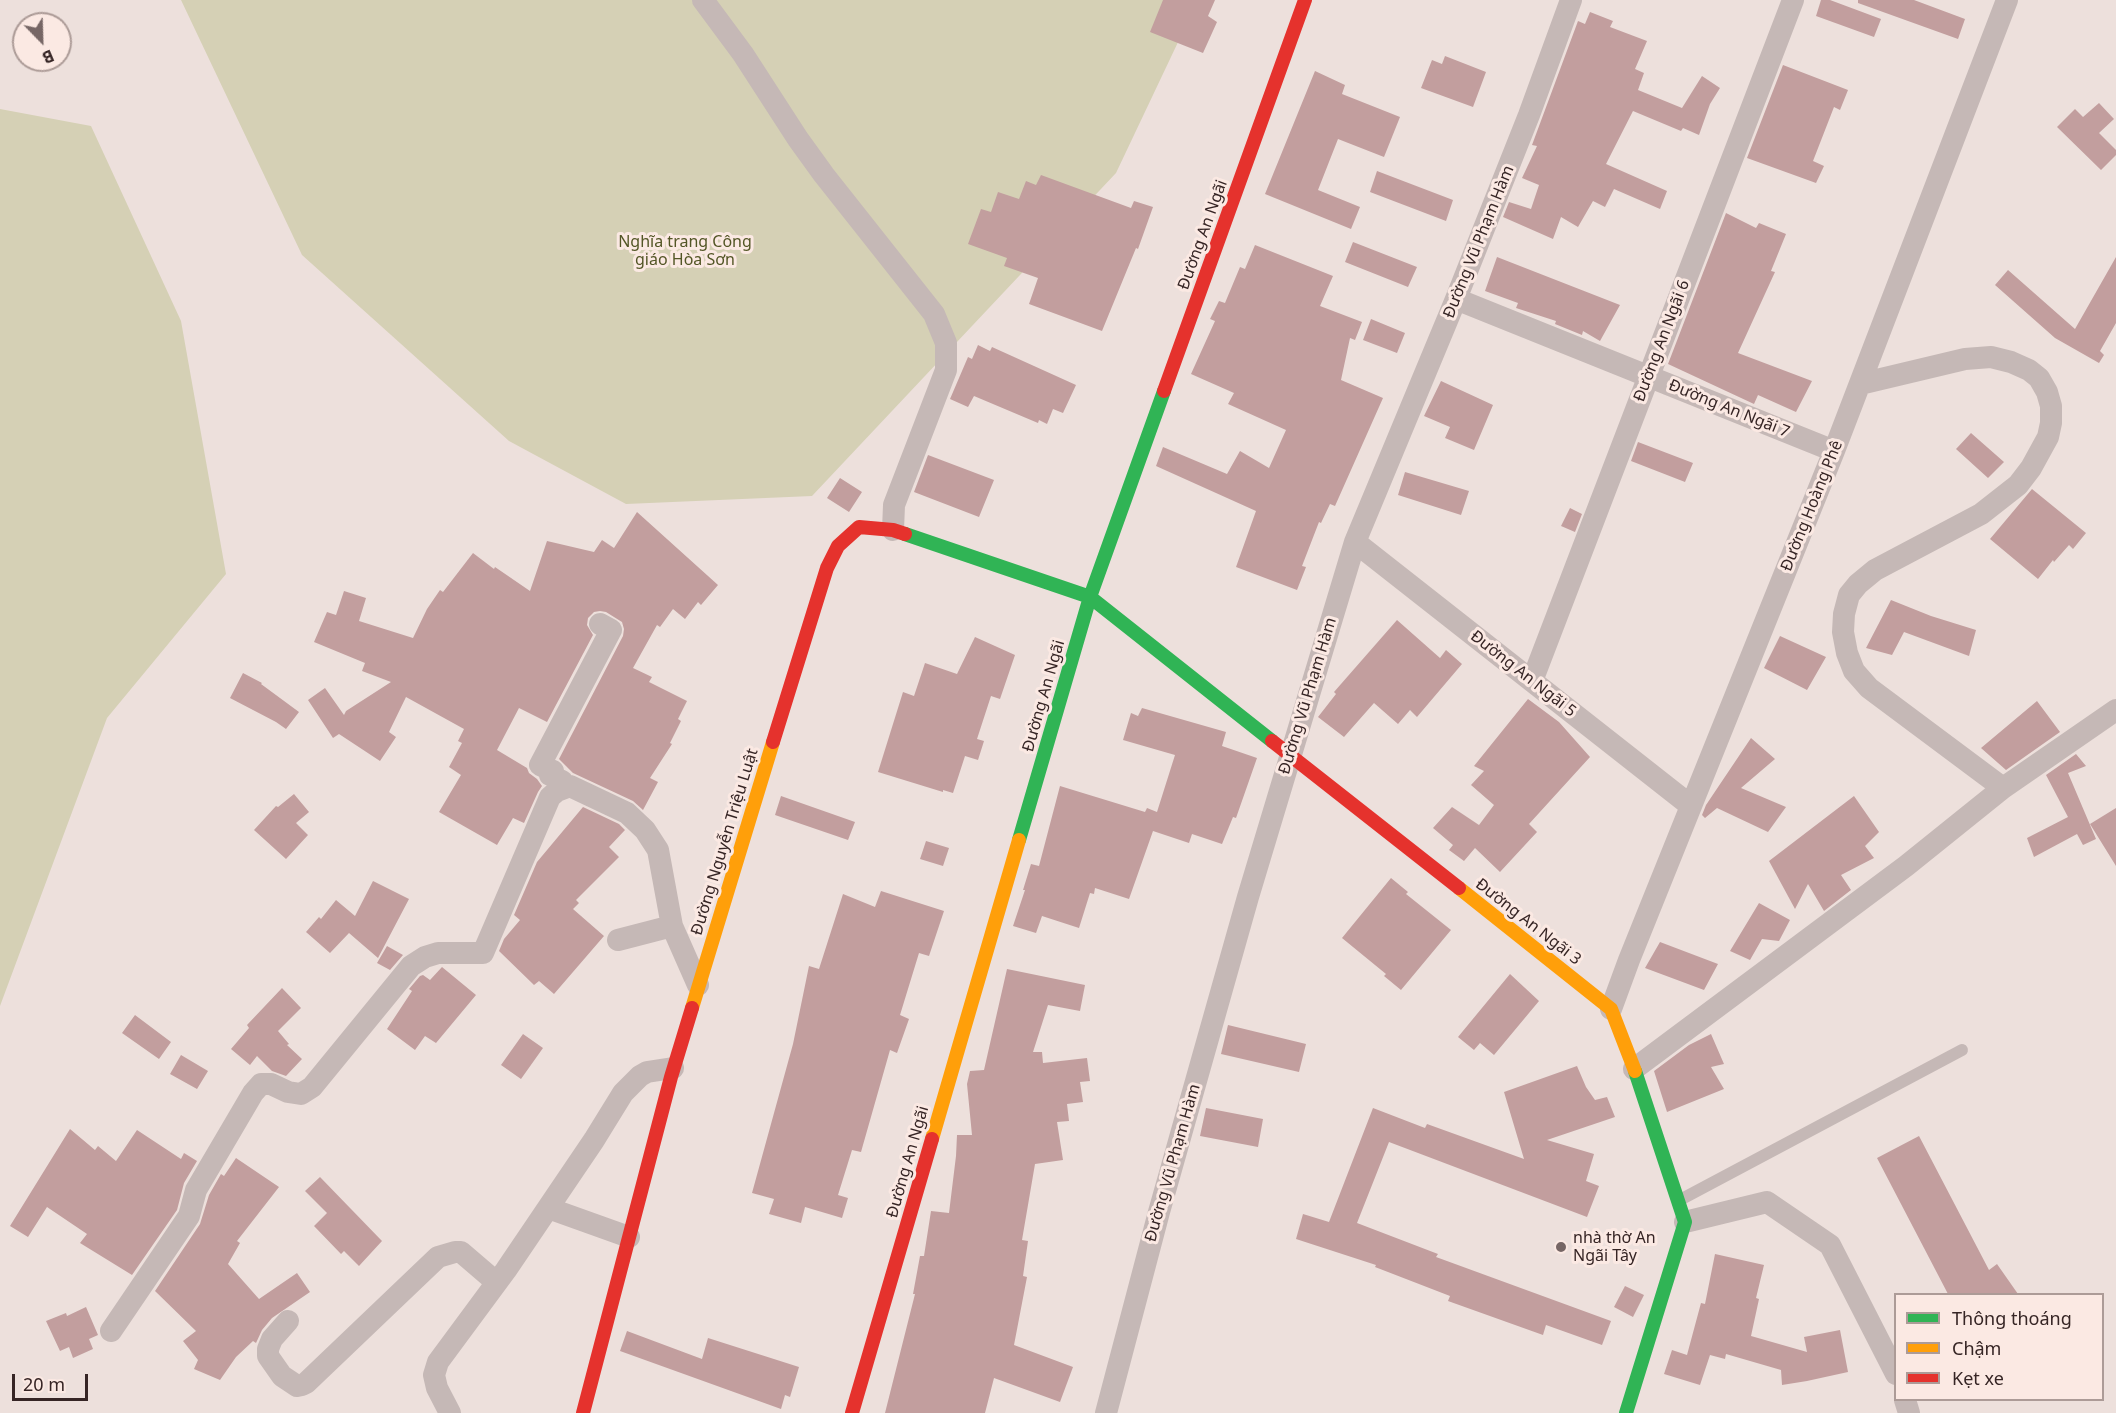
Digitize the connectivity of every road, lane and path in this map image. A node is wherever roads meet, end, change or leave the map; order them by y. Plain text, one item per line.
1 (703, 0) edge
2 (1305, 0) edge
3 (1571, 0) edge
4 (1793, 0) edge
5 (2007, 0) edge
6 (1456, 299) junction
7 (1648, 376) junction
8 (1860, 384) junction
9 (1834, 451) junction
10 (893, 530) junction
11 (1355, 542) junction
12 (1090, 597) junction
13 (600, 624) dead end
14 (1532, 681) junction
15 (2116, 710) edge
16 (1291, 754) junction
17 (2003, 788) junction
18 (557, 791) junction
19 (1691, 806) junction
20 (672, 926) junction
21 (618, 940) dead end
22 (698, 985) junction
23 (1611, 1009) junction
24 (1962, 1050) dead end
25 (674, 1068) junction
26 (1634, 1069) junction
27 (548, 1208) junction
28 (1681, 1211) junction
29 (629, 1236) junction
30 (496, 1282) junction
31 (288, 1322) dead end
32 (111, 1330) dead end
33 (1894, 1370) edge
34 (450, 1413) edge
35 (584, 1413) edge
36 (852, 1413) edge
37 (1106, 1413) edge
38 (1626, 1413) edge

1 - 10 street
2 - 12 street, Đường An Ngãi
3 - 6 street, Đường Vũ Phạm Hàm
4 - 7 street, Đường An Ngãi 6
5 - 8 street, Đường Hoàng Phê
6 - 7 street, Đường An Ngãi 7
6 - 11 street, Đường Vũ Phạm Hàm
7 - 9 street, Đường An Ngãi 7
7 - 14 street, Đường An Ngãi 6
8 - 9 street, Đường Hoàng Phê
8 - 17 street
9 - 19 street, Đường Hoàng Phê
10 - 12 street, Đường Nguyễn Triệu Luật
10 - 22 street, Đường Nguyễn Triệu Luật
11 - 14 street, Đường An Ngãi 5
11 - 16 street, Đường Vũ Phạm Hàm
12 - 16 street, Đường An Ngãi 3
12 - 36 street, Đường An Ngãi
13 - 18 street
14 - 19 street, Đường An Ngãi 5
15 - 17 street
16 - 23 street, Đường An Ngãi 3
16 - 37 street, Đường Vũ Phạm Hàm
17 - 26 street
18 - 20 street
18 - 32 street
19 - 23 street, Đường Hoàng Phê
20 - 21 street
20 - 22 street
22 - 25 street, Đường Nguyễn Triệu Luật
23 - 26 street
24 - 28 lane
25 - 27 street
25 - 29 street, Đường Nguyễn Triệu Luật
26 - 28 street
27 - 29 street
27 - 30 street
28 - 33 street
28 - 38 street
29 - 35 street, Đường Nguyễn Triệu Luật
30 - 31 street
30 - 34 street

